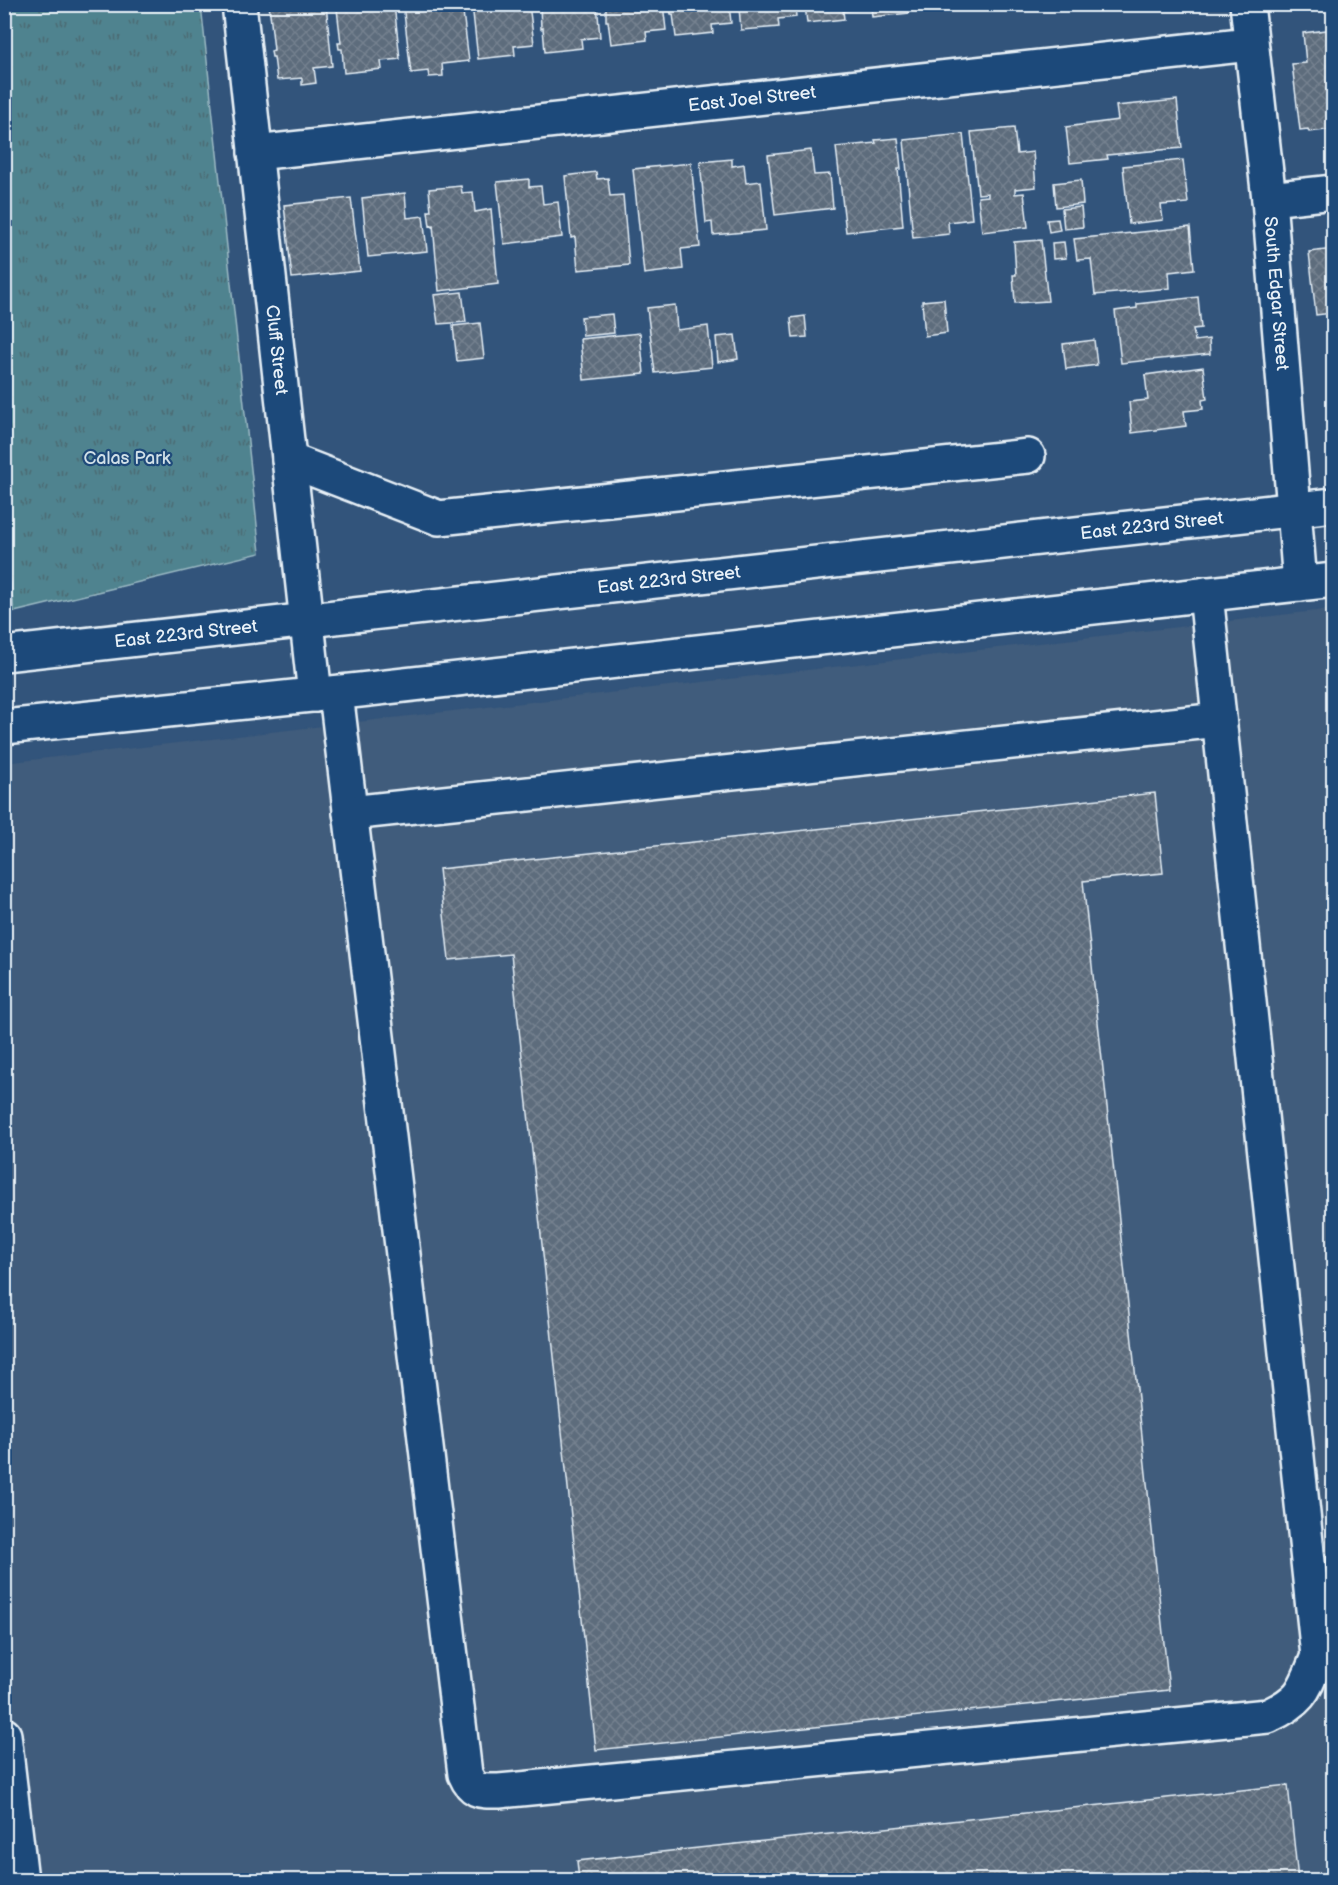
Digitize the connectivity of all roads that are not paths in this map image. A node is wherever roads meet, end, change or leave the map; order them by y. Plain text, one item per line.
1 (239, 4) edge
2 (1246, 4) edge
3 (1250, 44) junction
4 (255, 153) junction
5 (1334, 192) edge
6 (1269, 199) junction
7 (1028, 456) dead end
8 (289, 460) junction
9 (1334, 506) edge
10 (1293, 510) junction
11 (1334, 580) edge
12 (1300, 584) junction
13 (1206, 594) junction
14 (307, 622) junction
15 (4, 654) edge
16 (325, 694) junction
17 (1219, 720) junction
18 (4, 727) edge
19 (350, 813) junction
20 (4, 1735) edge
21 (21, 1881) edge

1 - 4 street, Cluff Street
2 - 3 street, South Edgar Street
3 - 4 street, East Joel Street
3 - 6 street, South Edgar Street
4 - 8 street, Cluff Street
5 - 6 street
6 - 10 street, South Edgar Street
7 - 8 street
8 - 14 street, Cluff Street
9 - 10 street, East 223rd Street
10 - 12 street, South Edgar Street
10 - 14 street, East 223rd Street
11 - 12 street
12 - 13 street
13 - 16 street
13 - 17 street
14 - 15 street, East 223rd Street
14 - 16 street, Cluff Street
16 - 18 street
16 - 19 street, Cluff Street
17 - 19 street
17 - 19 street, Cluff Street
20 - 21 street

